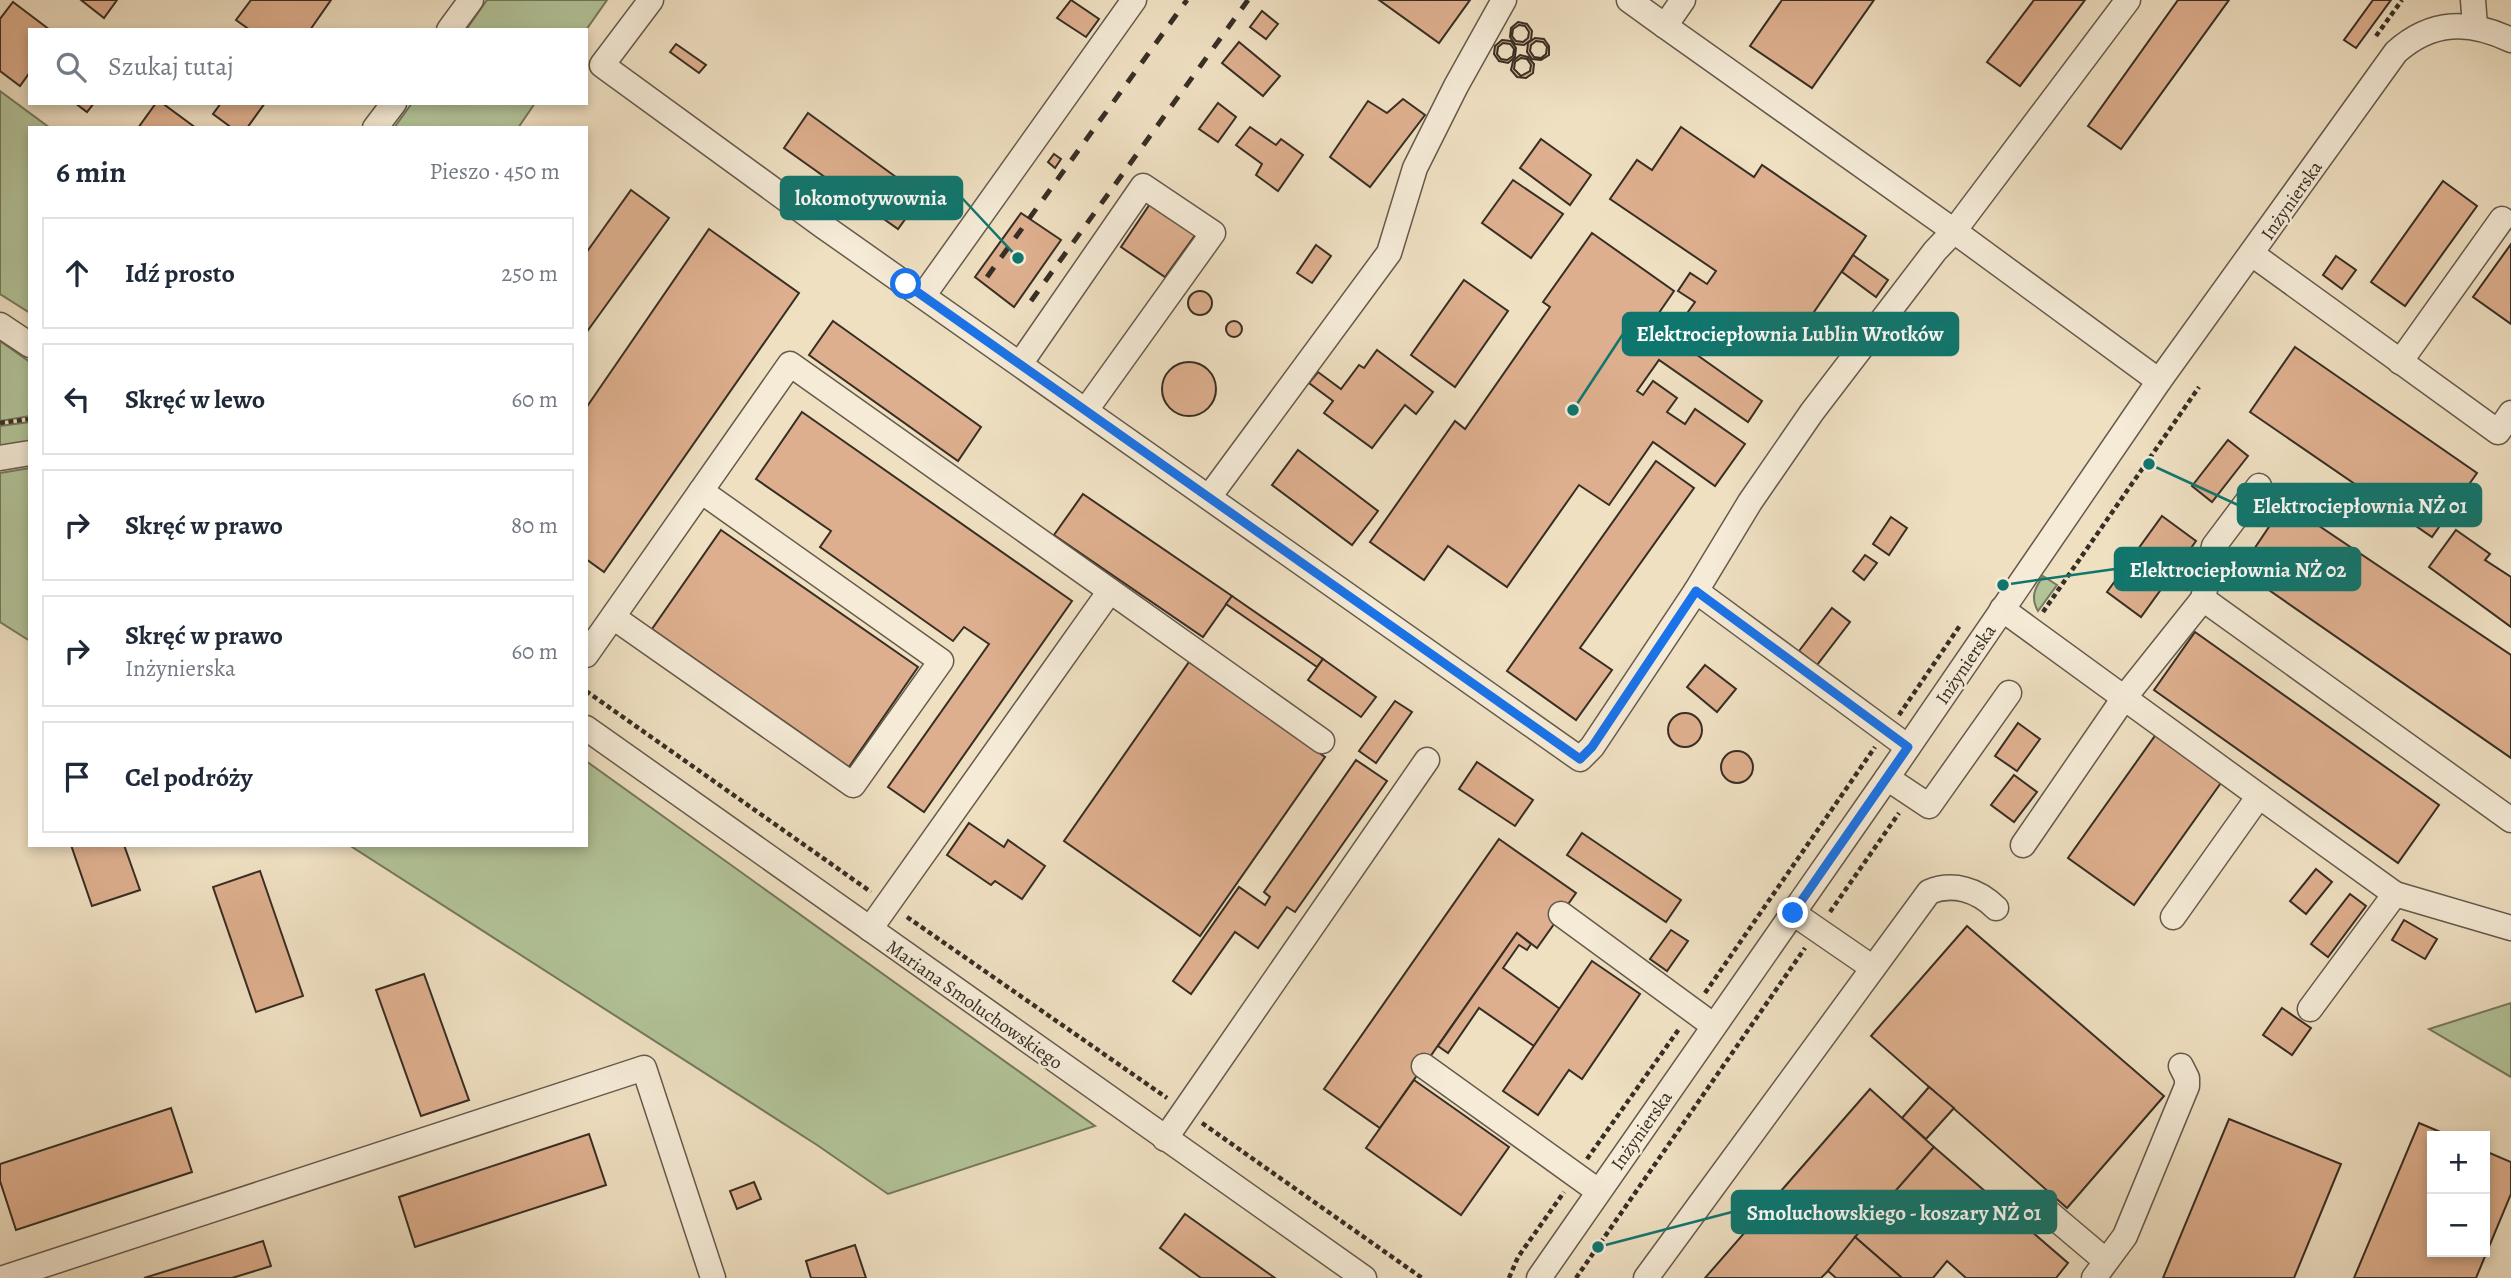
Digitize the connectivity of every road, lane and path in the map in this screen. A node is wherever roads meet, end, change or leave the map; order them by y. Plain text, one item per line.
1 (471, 0) edge
2 (651, 0) edge
3 (1133, 0) edge
4 (1504, 0) edge
5 (1629, 0) edge
6 (1683, 0) edge
7 (2128, 0) edge
8 (2473, 0) edge
9 (1665, 26) junction
10 (2475, 26) junction
11 (450, 28) edge
12 (2511, 40) edge
13 (392, 105) edge
14 (377, 126) edge
15 (2502, 219) dead end
16 (1954, 231) junction
17 (2252, 254) junction
18 (923, 296) junction
19 (0, 325) edge
20 (28, 344) edge
21 (2400, 362) junction
22 (1020, 364) junction
23 (2159, 381) junction
24 (2199, 387) dead end
25 (1086, 410) junction
26 (2511, 413) edge
27 (28, 419) edge
28 (0, 423) edge
29 (28, 453) edge
30 (0, 458) edge
31 (2259, 486) dead end
32 (701, 491) junction
33 (1209, 497) junction
34 (1696, 591) junction
35 (1110, 592) junction
36 (2203, 599) junction
37 (2002, 609) junction
38 (612, 617) junction
39 (2030, 630) junction
40 (588, 652) edge
41 (588, 692) edge
42 (2009, 693) dead end
43 (2124, 698) junction
44 (588, 729) edge
45 (1322, 741) dead end
46 (1908, 747) junction
47 (1427, 760) dead end
48 (1887, 778) junction
49 (1912, 795) junction
50 (2259, 796) junction
51 (2511, 820) edge
52 (2023, 845) dead end
53 (2395, 894) junction
54 (887, 904) junction
55 (1996, 908) dead end
56 (1793, 913) junction
57 (1561, 914) dead end
58 (2173, 917) dead end
59 (2511, 928) edge
60 (870, 929) junction
61 (1818, 930) junction
62 (1873, 968) junction
63 (2310, 1009) dead end
64 (1714, 1026) junction
65 (1424, 1066) dead end
66 (2181, 1066) dead end
67 (1185, 1111) junction
68 (1165, 1139) junction
69 (1598, 1191) junction
70 (2042, 1207) dead end
71 (2100, 1270) edge
72 (4, 1278) edge
73 (713, 1278) edge
74 (1364, 1278) edge
75 (1422, 1278) edge
76 (1539, 1278) edge
77 (1576, 1278) edge
78 (1646, 1278) edge

1 - 11 street
2 - 18 street
3 - 18 street
4 - 33 street
5 - 9 street
6 - 9 street
7 - 16 street
8 - 10 street
9 - 16 street
10 - 12 street, Inżynierska
10 - 17 street, Inżynierska
13 - 14 street
15 - 21 street
16 - 23 street
16 - 34 street
17 - 21 street
17 - 23 street, Inżynierska
18 - 22 street
19 - 20 street
21 - 26 street
22 - 25 street
22 - 25 street
23 - 37 street, Inżynierska
24 - 39 path
25 - 33 street
27 - 28 path
29 - 30 street
31 - 36 street
32 - 35 street
32 - 38 street
32 - 38 street
33 - 34 street
34 - 46 street
35 - 45 street
35 - 54 street
36 - 43 street
36 - 51 street
37 - 39 street
37 - 46 street, Inżynierska
38 - 40 street
39 - 43 street
41 - 54 path
42 - 49 street
43 - 50 street
43 - 52 street
44 - 60 street, Mariana Smoluchowskiego
46 - 48 street, Inżynierska
47 - 67 street
48 - 49 street
48 - 56 street, Inżynierska
49 - 61 path
50 - 53 street
50 - 58 street
53 - 59 street
53 - 63 street
54 - 60 street
54 - 67 path
55 - 62 street
56 - 61 street
56 - 64 street, Inżynierska
57 - 64 street
60 - 68 street, Mariana Smoluchowskiego
61 - 62 street
61 - 77 path
62 - 78 street
64 - 69 street, Inżynierska
65 - 69 street
66 - 71 street
67 - 68 street
67 - 75 path
68 - 74 street, Mariana Smoluchowskiego
69 - 76 street, Inżynierska
70 - 71 street
72 - 73 street

